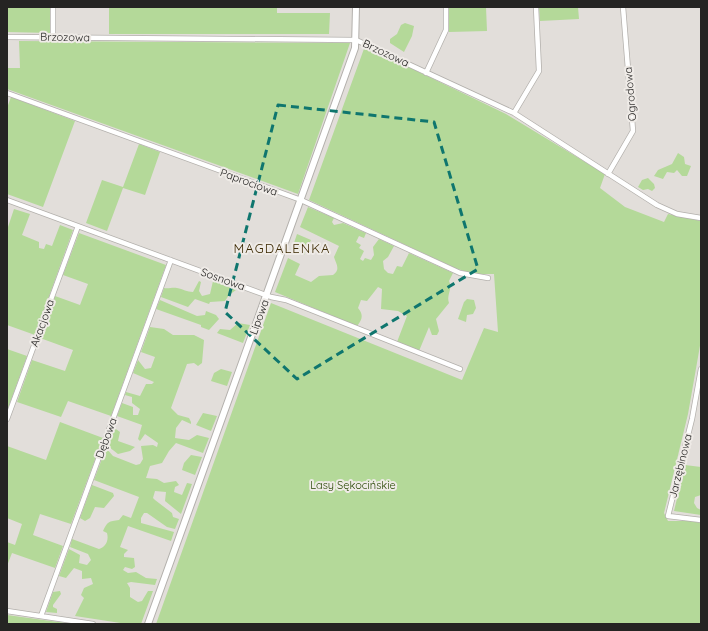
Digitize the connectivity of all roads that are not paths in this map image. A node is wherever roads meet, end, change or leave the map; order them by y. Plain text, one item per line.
1 (53, 7) edge
2 (356, 7) edge
3 (446, 7) edge
4 (536, 7) edge
5 (623, 7) edge
6 (7, 37) edge
7 (53, 37) junction
8 (356, 40) junction
9 (426, 73) junction
10 (7, 93) edge
11 (514, 113) junction
12 (608, 174) junction
13 (7, 200) edge
14 (301, 200) junction
15 (701, 218) edge
16 (78, 226) junction
17 (171, 260) junction
18 (488, 278) dead end
19 (267, 295) junction
20 (460, 369) dead end
21 (701, 369) edge
22 (7, 419) edge
23 (701, 520) edge
24 (7, 611) edge
25 (41, 616) junction
26 (93, 624) edge
27 (148, 624) edge

1 - 7 street
2 - 8 street, Lipowa
3 - 9 street
4 - 11 street
5 - 12 street, Ogrodowa
6 - 7 street, Brzozowa
7 - 8 street, Brzozowa
8 - 9 street, Brzozowa
8 - 14 street, Lipowa
9 - 11 street, Brzozowa
10 - 14 street, Paprociowa
11 - 12 street, Brzozowa
12 - 15 street, Brzozowa
13 - 16 street, Sosnowa
14 - 18 street, Paprociowa
14 - 19 street, Lipowa
16 - 17 street, Sosnowa
16 - 22 street, Akacjowa
17 - 19 street, Sosnowa
17 - 25 street, Dębowa
19 - 20 street, Sosnowa
19 - 27 street, Lipowa
21 - 23 street, Jarzębinowa
24 - 25 street
25 - 26 street

